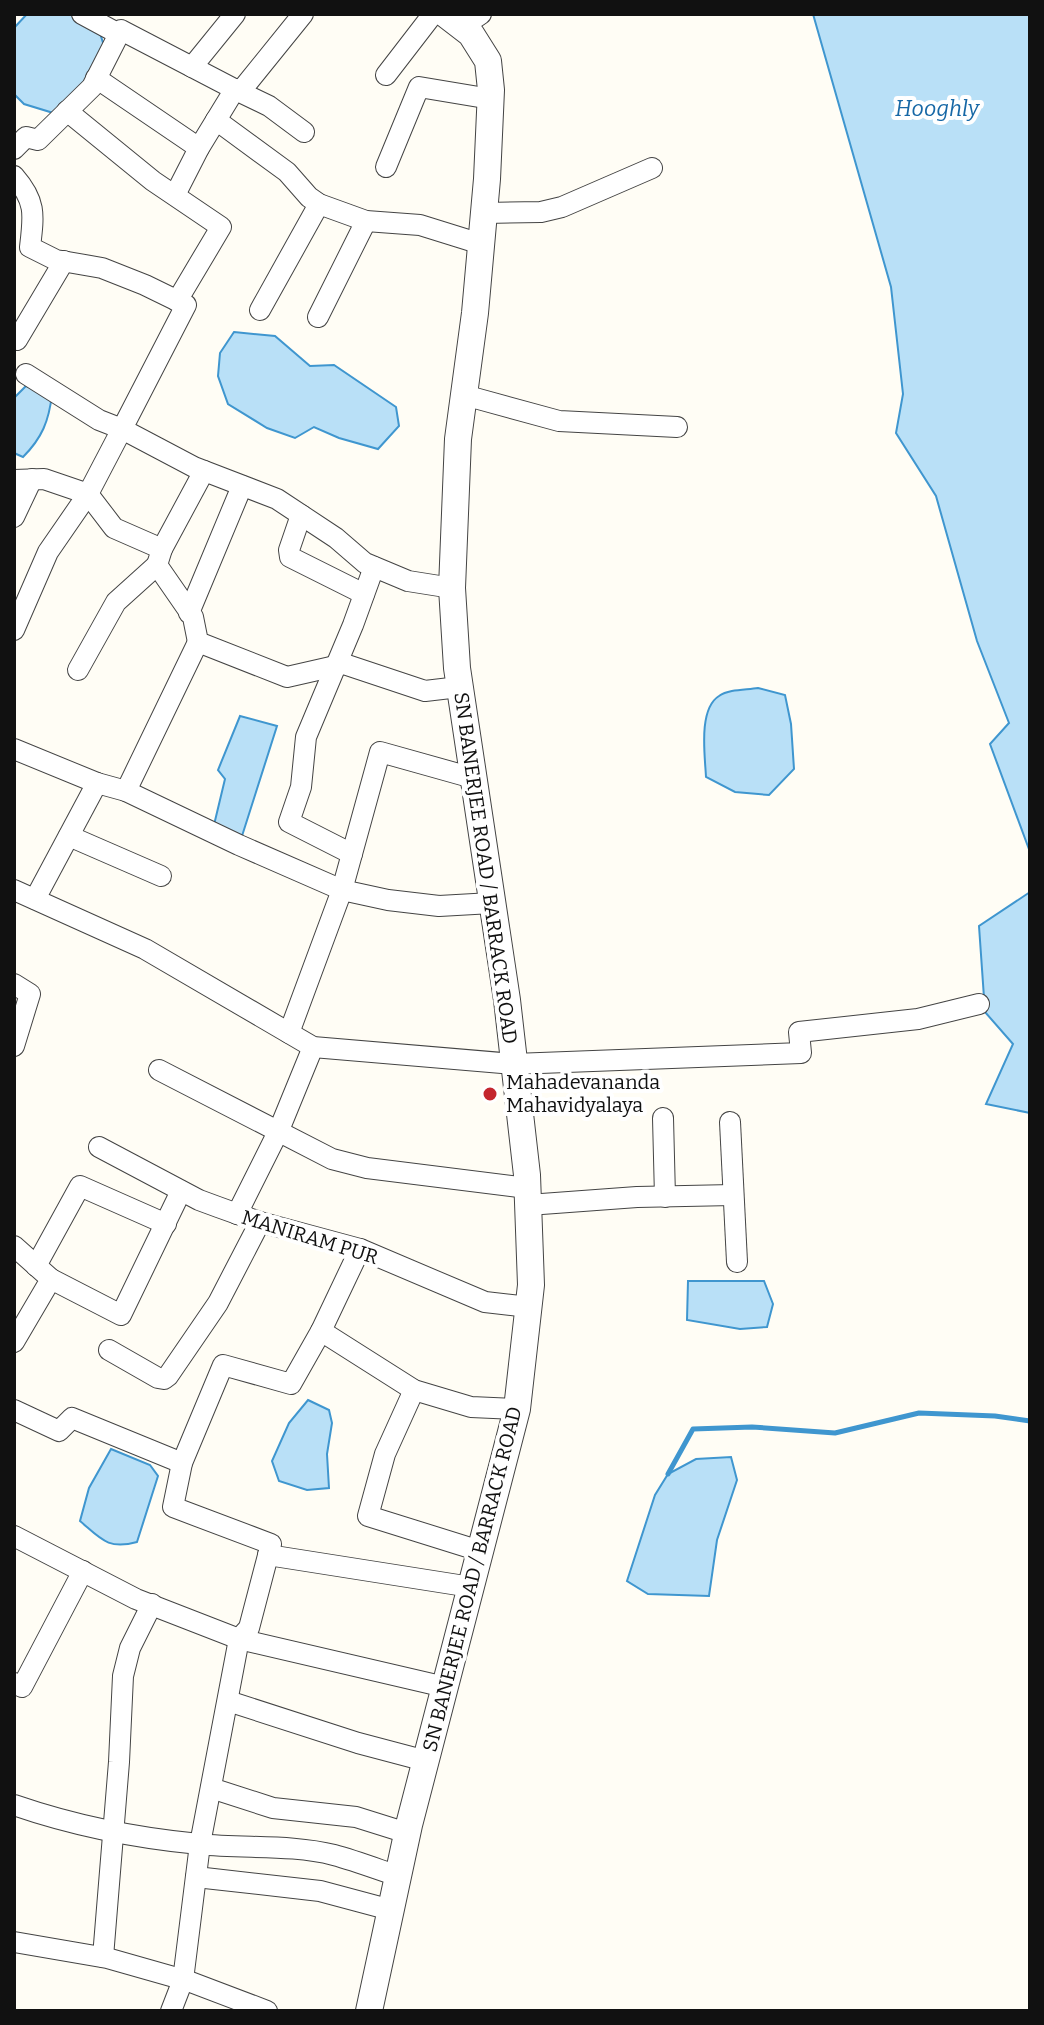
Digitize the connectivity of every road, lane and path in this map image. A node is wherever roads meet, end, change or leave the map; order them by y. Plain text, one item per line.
1 (82, 14) edge
2 (235, 14) edge
3 (303, 14) edge
4 (433, 14) edge
5 (463, 18) edge
6 (121, 26) edge
7 (192, 67) junction
8 (386, 75) dead end
9 (96, 78) junction
10 (238, 90) junction
11 (491, 99) junction
12 (67, 111) junction
13 (216, 120) junction
14 (304, 132) dead end
15 (199, 148) junction
16 (14, 149) edge
17 (386, 167) dead end
18 (652, 168) dead end
19 (14, 176) edge
20 (175, 195) junction
21 (319, 204) junction
22 (485, 213) junction
23 (366, 221) junction
24 (22, 243) edge
25 (481, 244) junction
26 (64, 261) junction
27 (177, 301) junction
28 (260, 310) dead end
29 (318, 317) dead end
30 (17, 340) dead end
31 (26, 374) dead end
32 (464, 395) junction
33 (677, 427) dead end
34 (122, 429) junction
35 (204, 471) junction
36 (23, 480) edge
37 (242, 486) junction
38 (88, 494) junction
39 (301, 515) junction
40 (14, 517) edge
41 (160, 557) junction
42 (374, 567) junction
43 (452, 588) junction
44 (364, 594) junction
45 (189, 613) junction
46 (14, 630) edge
47 (198, 642) junction
48 (334, 667) junction
49 (78, 670) dead end
50 (459, 687) junction
51 (14, 749) edge
52 (473, 778) junction
53 (97, 783) junction
54 (126, 791) junction
55 (69, 836) junction
56 (352, 854) junction
57 (161, 876) dead end
58 (14, 890) edge
59 (342, 890) junction
60 (35, 899) junction
61 (492, 903) junction
62 (14, 984) edge
63 (979, 1004) dead end
64 (289, 1033) junction
65 (14, 1046) edge
66 (313, 1047) junction
67 (514, 1064) junction
68 (159, 1070) dead end
69 (663, 1118) dead end
70 (730, 1122) dead end
71 (279, 1130) junction
72 (99, 1147) dead end
73 (181, 1191) junction
74 (733, 1195) junction
75 (528, 1197) junction
76 (665, 1197) junction
77 (237, 1214) junction
78 (260, 1222) junction
79 (166, 1224) junction
80 (14, 1246) edge
81 (360, 1249) junction
82 (737, 1262) dead end
83 (43, 1272) junction
84 (529, 1307) junction
85 (321, 1331) junction
86 (14, 1342) edge
87 (109, 1350) dead end
88 (414, 1390) junction
89 (517, 1409) junction
90 (14, 1410) edge
91 (182, 1463) junction
92 (14, 1536) edge
93 (480, 1551) junction
94 (268, 1555) junction
95 (83, 1571) junction
96 (471, 1587) junction
97 (152, 1604) junction
98 (239, 1639) junction
99 (14, 1683) edge
100 (445, 1687) junction
101 (228, 1701) junction
102 (426, 1761) junction
103 (211, 1788) junction
104 (14, 1805) edge
105 (113, 1833) junction
106 (407, 1833) junction
107 (200, 1844) junction
108 (398, 1876) junction
109 (196, 1877) junction
110 (391, 1910) junction
111 (14, 1942) edge
112 (103, 1957) junction
113 (183, 1980) junction
114 (171, 2011) edge
115 (267, 2011) edge
116 (369, 2011) edge

1 - 6 street
2 - 7 street
3 - 10 street
4 - 8 street
5 - 11 street, SN BANERJEE ROAD / BARRACK ROAD
6 - 7 street
6 - 9 street
7 - 10 street
9 - 12 street
9 - 15 street
10 - 13 street
10 - 14 street
11 - 17 street
11 - 22 street, SN BANERJEE ROAD / BARRACK ROAD
12 - 16 street
12 - 20 street
13 - 15 street
13 - 21 street
15 - 20 street
18 - 22 street
19 - 24 street
20 - 27 street
21 - 23 street
21 - 28 street
22 - 25 street, SN BANERJEE ROAD / BARRACK ROAD
23 - 25 street
23 - 29 street
24 - 26 street
25 - 32 street, SN BANERJEE ROAD / BARRACK ROAD
26 - 27 street
26 - 30 street
27 - 34 street
31 - 34 street
32 - 33 street
32 - 43 street, SN BANERJEE ROAD / BARRACK ROAD
34 - 35 street
34 - 38 street
35 - 37 street
35 - 41 street
36 - 38 street
36 - 40 street
37 - 39 street
37 - 45 street
38 - 41 street
38 - 46 street
39 - 42 street
39 - 44 street
41 - 45 street
41 - 49 street
42 - 43 street
42 - 44 street
43 - 50 street, SN BANERJEE ROAD / BARRACK ROAD
44 - 48 street
45 - 47 street
47 - 48 street
47 - 54 street
48 - 50 street
48 - 56 street
50 - 52 street, SN BANERJEE ROAD / BARRACK ROAD
51 - 53 street
52 - 56 street
52 - 61 street, SN BANERJEE ROAD / BARRACK ROAD
53 - 54 street
53 - 55 street
54 - 59 street
55 - 57 street
55 - 60 street
56 - 59 street
58 - 60 street
59 - 61 street
59 - 64 street
60 - 64 street
61 - 67 street, SN BANERJEE ROAD / BARRACK ROAD
62 - 65 street
63 - 67 street
64 - 66 street
66 - 67 street
66 - 71 street
67 - 75 street, SN BANERJEE ROAD / BARRACK ROAD
68 - 71 street
69 - 76 street
70 - 74 street
71 - 75 street
71 - 77 street
72 - 73 street, MANIRAM PUR
73 - 77 street, MANIRAM PUR
73 - 79 street
74 - 76 street
74 - 82 street
75 - 76 street
75 - 84 street, SN BANERJEE ROAD / BARRACK ROAD
77 - 78 street, MANIRAM PUR
78 - 81 street, MANIRAM PUR
78 - 87 street
79 - 83 street
79 - 83 street
80 - 83 street
81 - 84 street, MANIRAM PUR
81 - 85 street
83 - 86 street
84 - 89 street, SN BANERJEE ROAD / BARRACK ROAD
85 - 88 street
85 - 91 street
88 - 89 street
88 - 93 street
89 - 93 street, SN BANERJEE ROAD / BARRACK ROAD
90 - 91 street
91 - 94 street
92 - 95 street
93 - 96 street, SN BANERJEE ROAD / BARRACK ROAD
94 - 96 street
94 - 98 street
95 - 97 street
95 - 99 street
96 - 100 street, SN BANERJEE ROAD / BARRACK ROAD
97 - 98 street
97 - 105 street
98 - 100 street
98 - 101 street
100 - 102 street, SN BANERJEE ROAD / BARRACK ROAD
101 - 102 street
101 - 103 street
102 - 106 street, SN BANERJEE ROAD / BARRACK ROAD
103 - 106 street
103 - 107 street
104 - 105 street
105 - 107 street
105 - 112 street
106 - 108 street, SN BANERJEE ROAD / BARRACK ROAD
107 - 108 street
107 - 109 street
108 - 110 street, SN BANERJEE ROAD / BARRACK ROAD
109 - 110 street
109 - 113 street
110 - 116 street, SN BANERJEE ROAD / BARRACK ROAD
111 - 112 street
112 - 113 street
113 - 114 street
113 - 115 street

